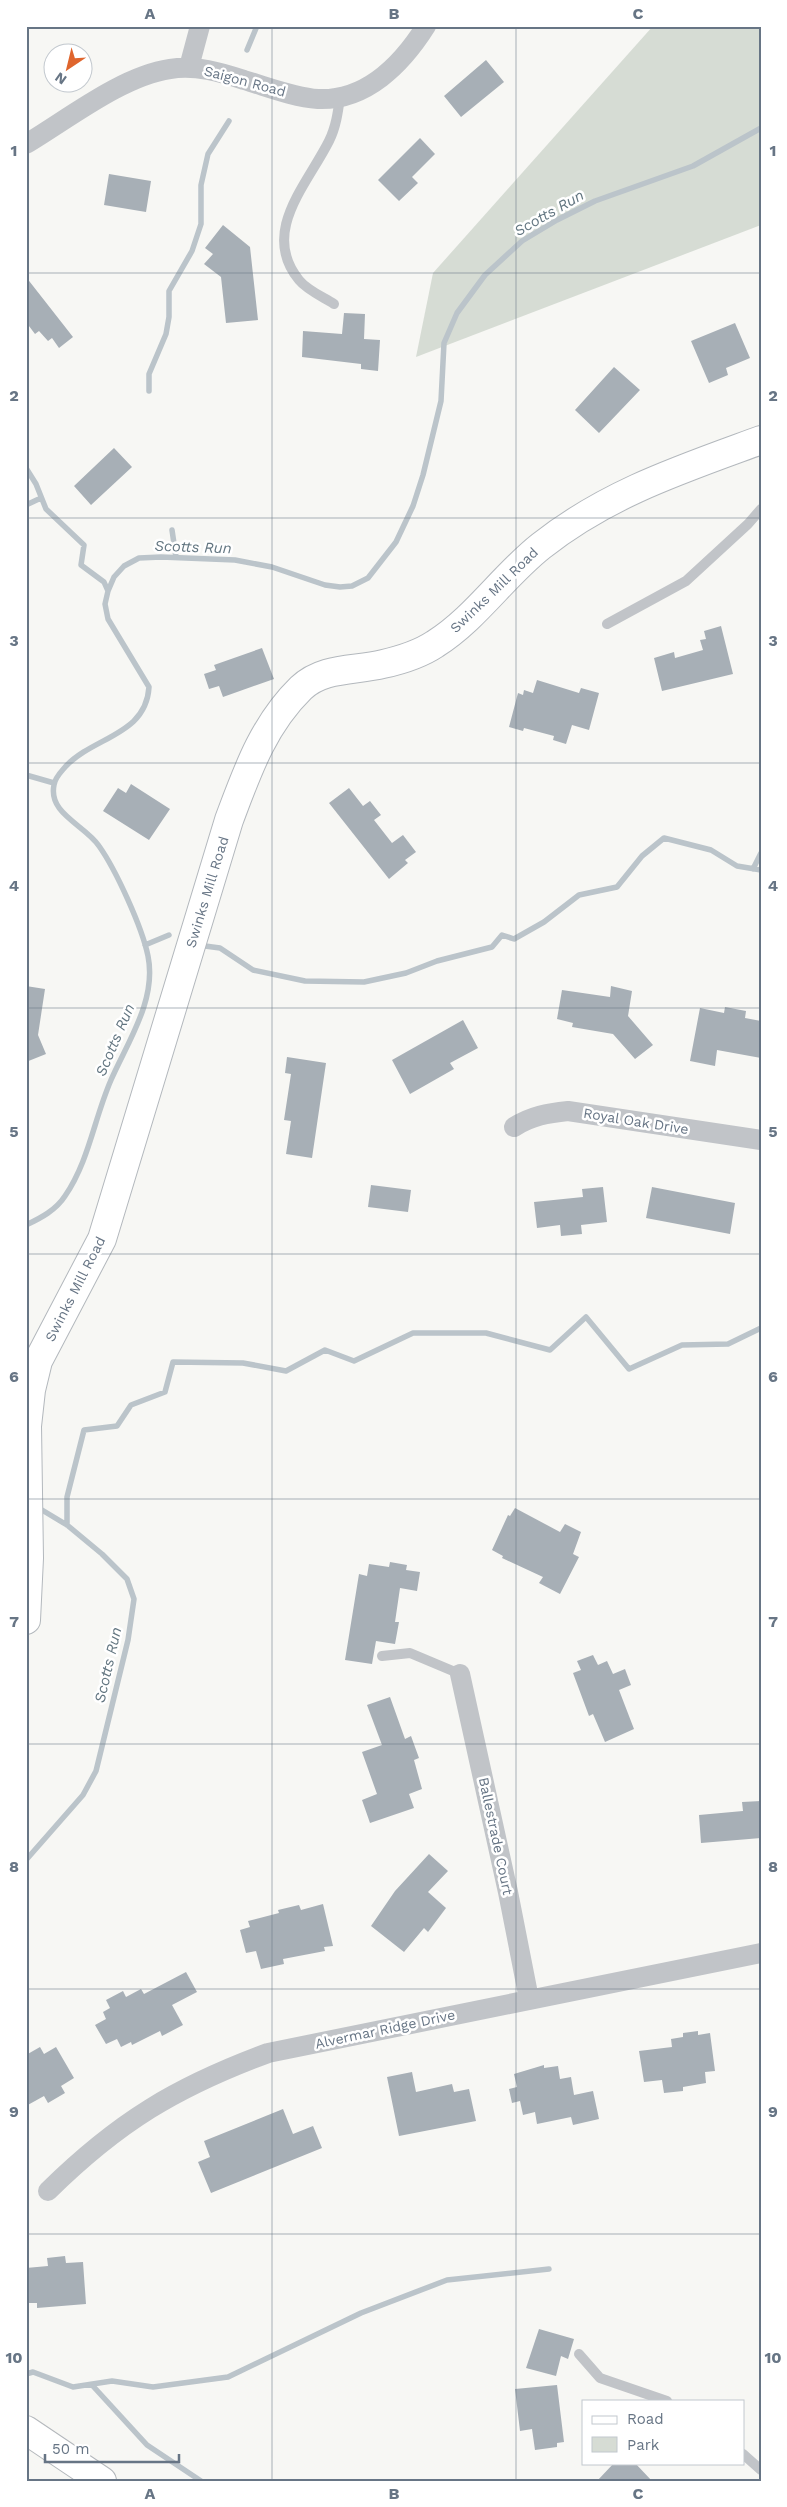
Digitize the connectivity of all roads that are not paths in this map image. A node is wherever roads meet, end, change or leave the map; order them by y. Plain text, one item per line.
1 (200, 26) edge
2 (426, 26) edge
3 (190, 67) junction
4 (340, 97) junction
5 (26, 144) edge
6 (334, 304) dead end
7 (761, 440) edge
8 (761, 509) edge
9 (607, 624) dead end
10 (514, 1127) dead end
11 (761, 1140) edge
12 (27, 1480) edge
13 (27, 1527) edge
14 (26, 1620) edge
15 (382, 1656) dead end
16 (460, 1674) joint
17 (761, 1953) edge
18 (529, 1999) junction
19 (48, 2191) dead end
20 (579, 2354) dead end
21 (664, 2400) edge
22 (26, 2430) edge
23 (744, 2455) edge
24 (761, 2470) edge
25 (102, 2481) edge

1 - 3 street
2 - 4 street, Saigon Road
3 - 4 street, Saigon Road
3 - 5 street, Saigon Road
4 - 6 lane
7 - 12 street, Swinks Mill Road
8 - 9 lane
10 - 11 street, Royal Oak Drive
12 - 13 street, Swinks Mill Road
13 - 14 street, Swinks Mill Road
15 - 16 lane
16 - 18 street, Ballestrade Court
17 - 18 street, Alvermar Ridge Drive
18 - 19 street, Alvermar Ridge Drive
20 - 21 lane
22 - 25 street
23 - 24 lane

